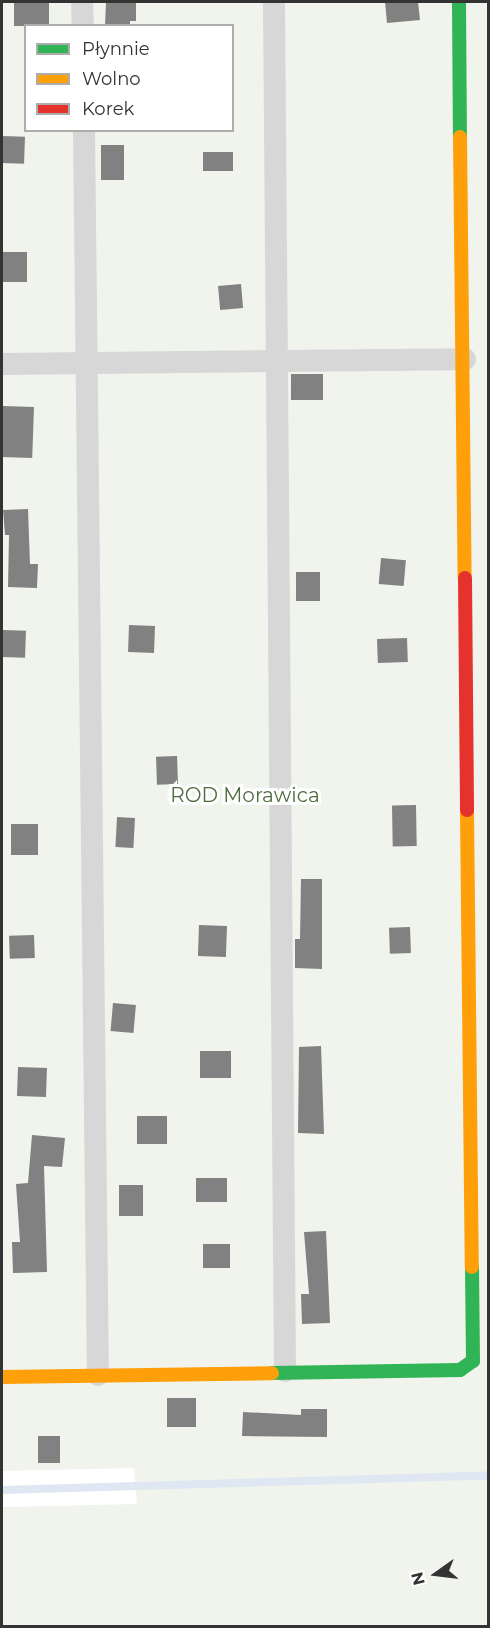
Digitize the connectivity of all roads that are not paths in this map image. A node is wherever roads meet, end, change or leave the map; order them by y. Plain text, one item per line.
1 (82, 2) edge
2 (274, 2) edge
3 (459, 2) edge
4 (82, 24) edge
5 (84, 132) edge
6 (279, 358) junction
7 (465, 359) junction
8 (86, 363) junction
9 (2, 364) edge
10 (285, 1371) junction
11 (98, 1375) junction
12 (2, 1377) edge

1 - 4 street
2 - 6 street
3 - 7 street
5 - 8 street
6 - 7 street
6 - 8 street
6 - 10 street
7 - 10 street
8 - 9 street
8 - 11 street
10 - 11 street
11 - 12 street

